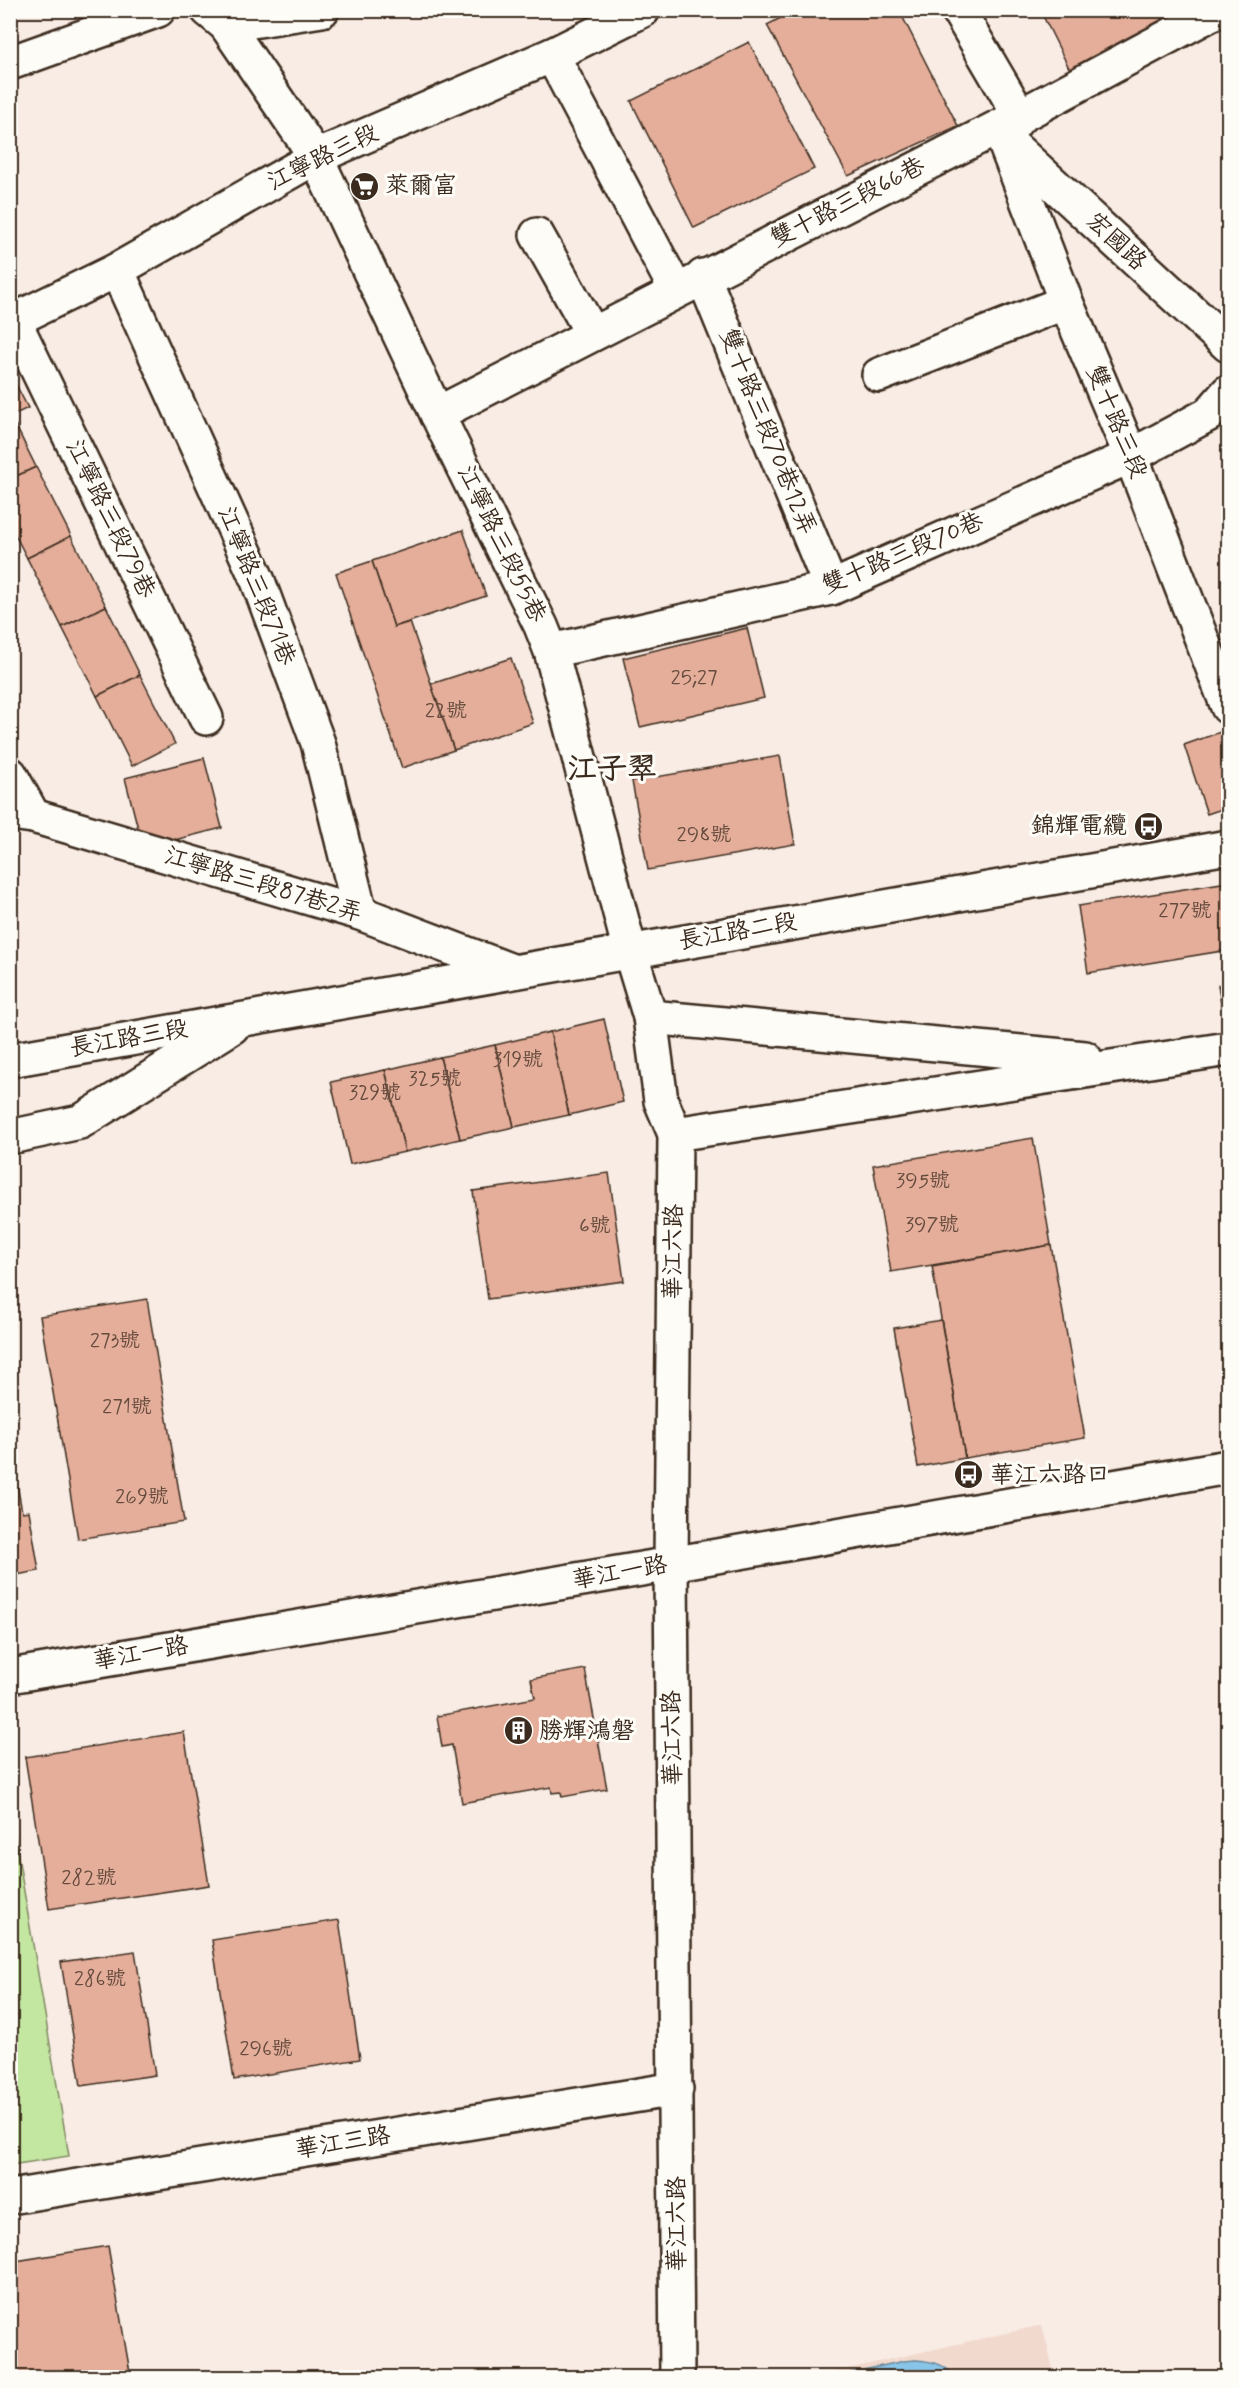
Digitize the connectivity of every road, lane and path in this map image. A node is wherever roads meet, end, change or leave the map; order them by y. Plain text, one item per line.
1 (158, 10) edge
2 (322, 10) edge
3 (958, 10) edge
4 (1218, 10) edge
5 (627, 14) edge
6 (217, 18) edge
7 (552, 55) junction
8 (10, 63) edge
9 (1011, 127) junction
10 (316, 157) junction
11 (537, 235) dead end
12 (117, 270) junction
13 (689, 283) junction
14 (1066, 303) junction
15 (12, 321) edge
16 (592, 333) junction
17 (1228, 345) edge
18 (879, 375) dead end
19 (1228, 392) edge
20 (437, 414) junction
21 (1131, 456) junction
22 (831, 588) junction
23 (550, 651) junction
24 (1228, 707) edge
25 (206, 718) dead end
26 (10, 774) edge
27 (22, 815) edge
28 (1228, 847) edge
29 (360, 913) junction
30 (630, 951) junction
31 (512, 971) junction
32 (650, 1017) junction
33 (247, 1018) junction
34 (1228, 1049) edge
35 (10, 1060) edge
36 (1133, 1062) junction
37 (675, 1134) junction
38 (10, 1137) edge
39 (1228, 1467) edge
40 (671, 1564) junction
41 (10, 1676) edge
42 (676, 2089) junction
43 (10, 2197) edge
44 (677, 2378) edge

1 - 8 street
2 - 6 street
3 - 9 street
4 - 9 street, 雙十路三段66巷
5 - 7 street, 江寧路三段
6 - 10 street, 江寧路三段55巷
7 - 10 street, 江寧路三段
7 - 13 street, 雙十路三段70巷12弄
9 - 13 street, 雙十路三段66巷
9 - 14 street, 雙十路三段
9 - 17 street, 宏國路
10 - 12 street, 江寧路三段
10 - 20 street, 江寧路三段55巷
11 - 16 street
12 - 15 street, 江寧路三段
12 - 29 street, 江寧路三段71巷
13 - 16 street, 雙十路三段66巷
13 - 22 street, 雙十路三段70巷12弄
14 - 18 street
14 - 21 street, 雙十路三段
15 - 25 street, 江寧路三段79巷
16 - 20 street, 雙十路三段66巷
19 - 21 street, 雙十路三段70巷
20 - 23 street, 江寧路三段55巷
21 - 22 street, 雙十路三段70巷
21 - 24 street, 雙十路三段
22 - 23 street, 雙十路三段70巷
23 - 30 street, 江寧路三段55巷
26 - 27 street
27 - 29 street, 江寧路三段87巷2弄
28 - 30 street, 長江路二段
29 - 31 street, 江寧路三段87巷2弄
30 - 31 street, 長江路二段
30 - 32 street, 江寧路三段55巷
31 - 33 street, 長江路二段
32 - 36 street
32 - 37 street, 華江六路
33 - 35 street, 長江路三段
33 - 38 street
34 - 36 street
36 - 37 street
37 - 40 street, 華江六路
39 - 40 street, 華江一路
40 - 41 street, 華江一路
40 - 42 street, 華江六路
42 - 43 street, 華江三路
42 - 44 street, 華江六路

